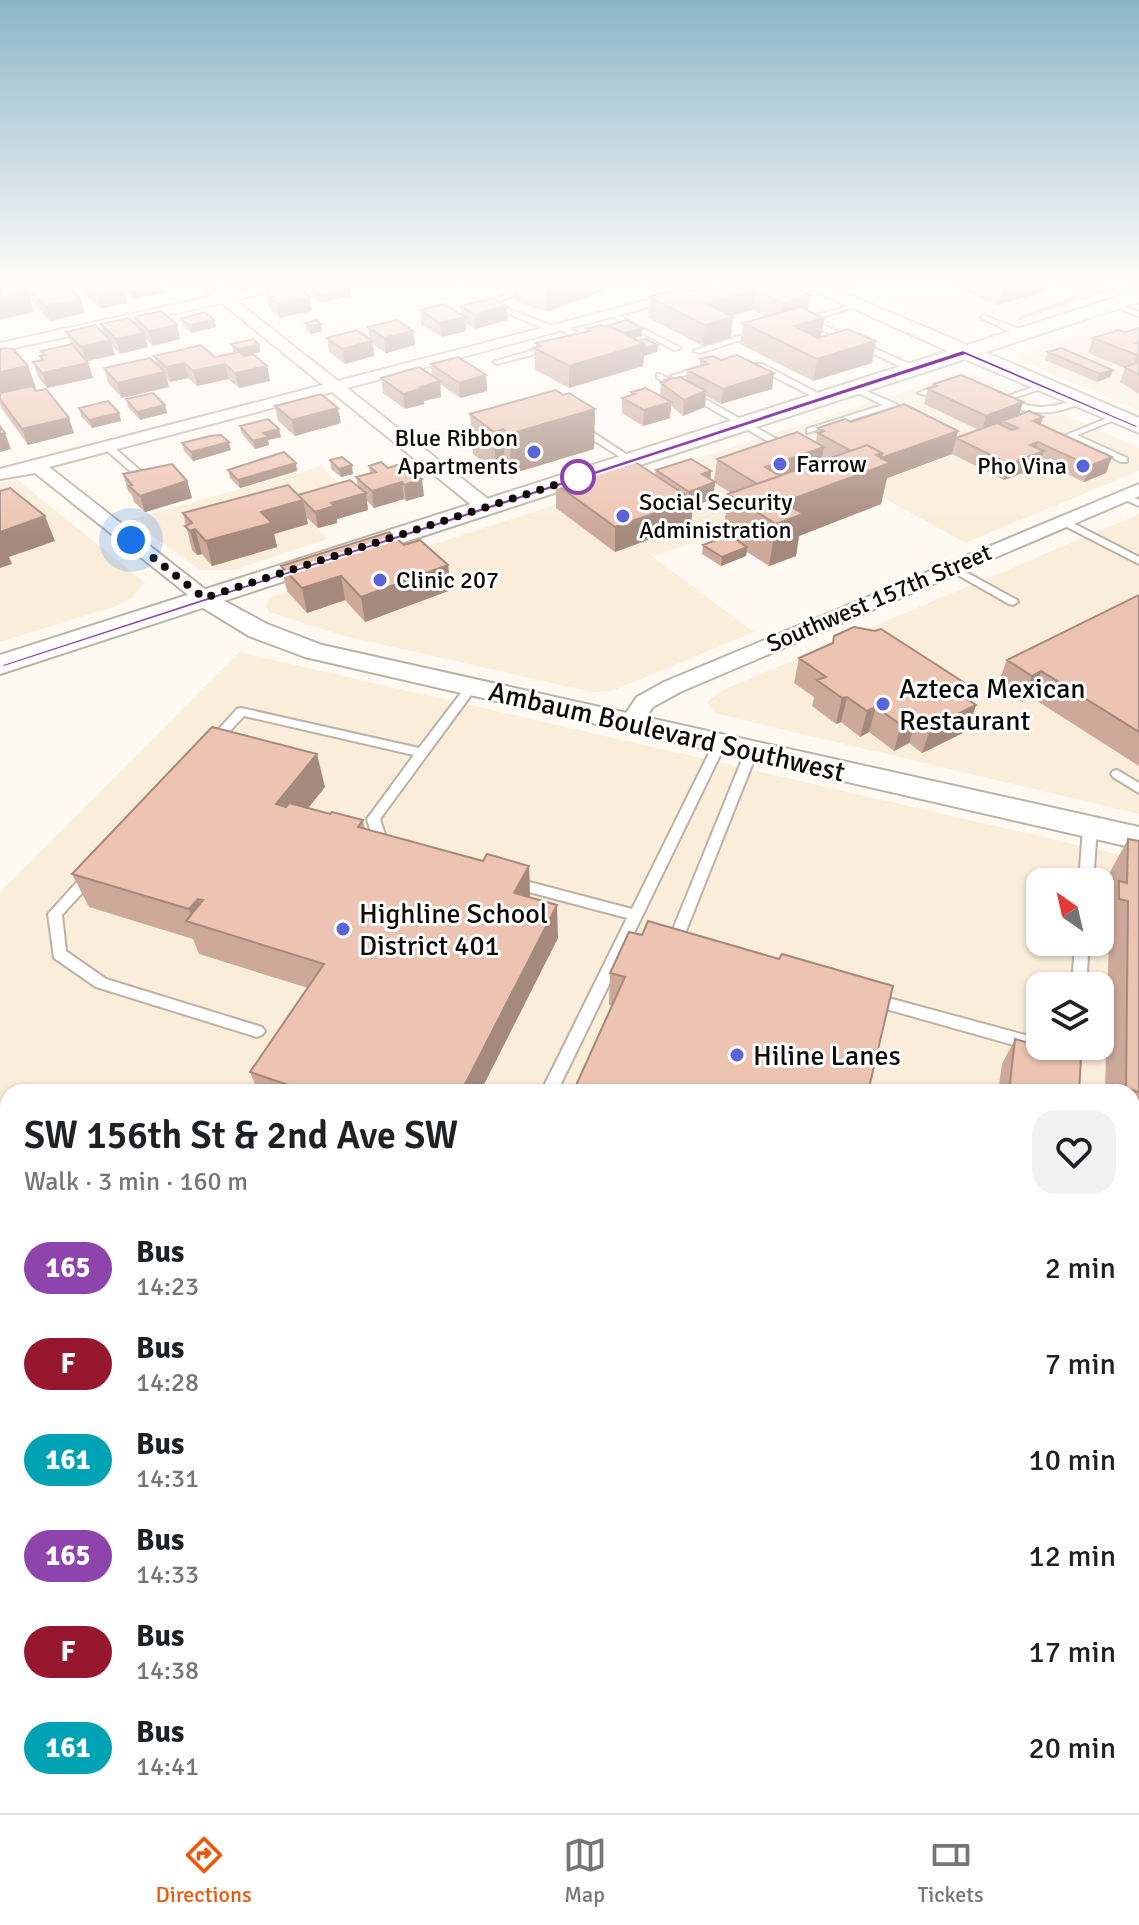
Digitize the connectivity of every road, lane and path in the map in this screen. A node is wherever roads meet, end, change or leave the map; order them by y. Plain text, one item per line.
1 (307, 366) edge
2 (414, 366) edge
3 (713, 366) edge
4 (758, 366) edge
5 (901, 366) edge
6 (924, 366) edge
7 (998, 366) edge
8 (910, 370) junction
9 (660, 376) dead end
10 (675, 376) edge
11 (951, 384) edge
12 (1044, 385) junction
13 (333, 387) junction
14 (940, 387) junction
15 (855, 388) junction
16 (922, 393) dead end
17 (990, 393) edge
18 (823, 398) junction
19 (1004, 399) junction
20 (1080, 401) junction
21 (891, 405) junction
22 (1118, 417) junction
23 (916, 418) edge
24 (567, 420) edge
25 (743, 424) junction
26 (1139, 426) edge
27 (810, 431) dead end
28 (107, 446) junction
29 (802, 456) edge
30 (631, 460) junction
31 (1124, 460) dead end
32 (36, 465) junction
33 (0, 474) edge
34 (140, 475) edge
35 (0, 487) edge
36 (1134, 496) edge
37 (486, 507) junction
38 (1062, 521) junction
39 (1139, 561) edge
40 (953, 568) junction
41 (204, 598) junction
42 (1013, 602) dead end
43 (0, 665) edge
44 (471, 687) junction
45 (631, 723) junction
46 (720, 743) junction
47 (752, 750) junction
48 (422, 753) junction
49 (200, 757) edge
50 (1117, 774) dead end
51 (1139, 789) edge
52 (1090, 827) junction
53 (1139, 838) edge
54 (394, 851) edge
55 (1087, 868) edge
56 (96, 869) edge
57 (497, 878) edge
58 (635, 915) junction
59 (689, 948) edge
60 (855, 995) edge
61 (257, 1031) dead end
62 (1026, 1043) edge
63 (553, 1084) edge

1 - 13 street
2 - 13 street
3 - 10 lane
4 - 18 lane
5 - 8 lane
6 - 8 main road
7 - 12 main road
8 - 14 lane
8 - 15 main road
9 - 25 lane
11 - 14 lane
12 - 19 lane
12 - 20 main road
13 - 28 street
13 - 37 street
14 - 16 lane
15 - 18 main road
15 - 21 lane
17 - 19 lane
18 - 25 main road
19 - 20 lane
20 - 22 main road
21 - 23 lane
21 - 27 lane
22 - 26 main road
22 - 31 lane
24 - 30 lane
25 - 29 lane
25 - 30 main road
28 - 32 street
28 - 34 lane
30 - 37 main road
32 - 33 street
32 - 35 street
32 - 41 street
36 - 38 street, Southwest 157th Street
37 - 41 main road
38 - 39 lane
38 - 40 street, Southwest 157th Street
40 - 42 lane
40 - 45 street, Southwest 157th Street
41 - 43 main road
41 - 44 street, Ambaum Boulevard Southwest
44 - 45 street, Ambaum Boulevard Southwest
44 - 48 lane
45 - 46 street, Ambaum Boulevard Southwest
46 - 47 street, Ambaum Boulevard Southwest
46 - 58 lane
47 - 52 street, Ambaum Boulevard Southwest
47 - 59 lane
48 - 49 lane
48 - 54 lane
50 - 51 lane
52 - 53 street, Ambaum Boulevard Southwest
52 - 55 lane
56 - 61 lane
57 - 58 lane
58 - 63 lane
60 - 62 lane

